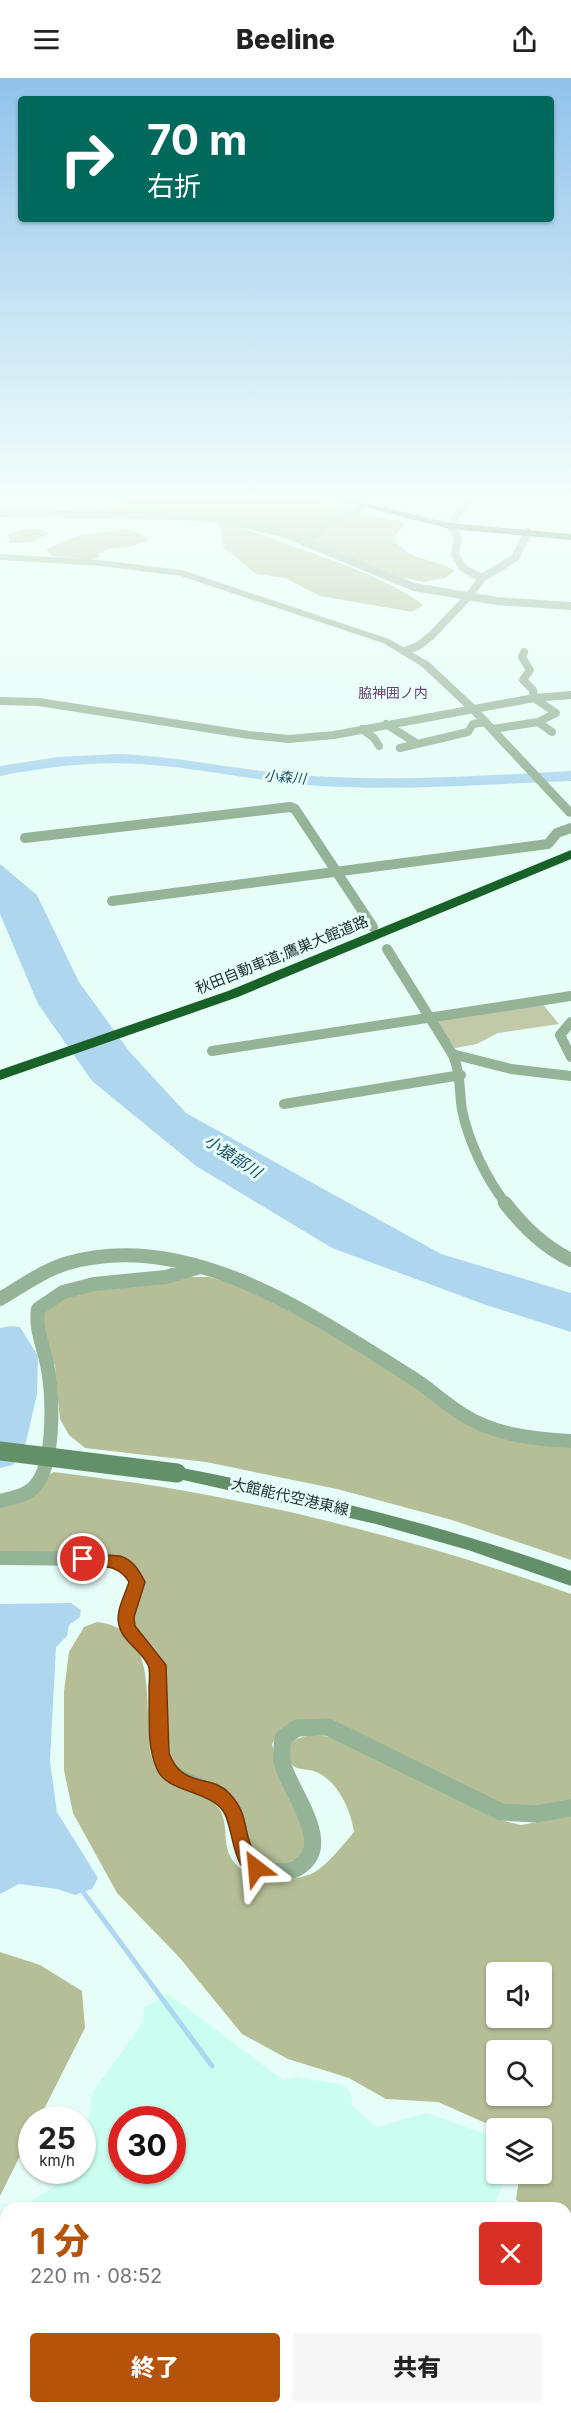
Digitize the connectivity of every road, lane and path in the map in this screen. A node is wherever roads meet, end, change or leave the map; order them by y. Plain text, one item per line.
1 (284, 607) edge
2 (459, 607) edge
3 (405, 651) junction
4 (524, 652) dead end
5 (570, 696) edge
6 (534, 698) junction
7 (0, 702) edge
8 (472, 708) junction
9 (551, 709) junction
10 (538, 722) junction
11 (386, 724) junction
12 (489, 726) junction
13 (362, 729) junction
14 (552, 732) dead end
15 (416, 743) junction
16 (379, 746) dead end
17 (400, 748) dead end
18 (571, 814) edge
19 (571, 828) edge
20 (25, 838) dead end
21 (571, 854) edge
22 (571, 862) edge
23 (337, 871) junction
24 (112, 901) dead end
25 (373, 927) dead end
26 (387, 949) dead end
27 (571, 996) edge
28 (197, 1011) junction
29 (428, 1017) junction
30 (571, 1022) edge
31 (212, 1051) dead end
32 (452, 1054) junction
33 (571, 1057) edge
34 (461, 1075) junction
35 (571, 1076) edge
36 (0, 1079) edge
37 (284, 1104) dead end
38 (571, 1260) edge
39 (201, 1267) junction
40 (0, 1299) edge
41 (571, 1441) edge
42 (0, 1451) edge
43 (0, 1501) edge
44 (0, 1558) edge
45 (571, 1579) edge
46 (571, 1808) edge

1 - 3 street
2 - 3 street
3 - 8 street
4 - 6 street
5 - 6 street
5 - 9 street
6 - 8 street
6 - 9 street
7 - 13 street
8 - 11 street
8 - 12 street
9 - 10 street
10 - 12 street
10 - 14 street
11 - 13 street
11 - 15 street
12 - 15 street
12 - 18 street
13 - 16 street
15 - 17 street
19 - 23 street
20 - 23 street
21 - 28 highway, 秋田自動車道;鷹巣大館道路
22 - 28 highway, 秋田自動車道;鷹巣大館道路
23 - 24 street
23 - 25 street
26 - 29 street
27 - 29 street
28 - 36 highway, 秋田自動車道;鷹巣大館道路
29 - 31 street
29 - 32 street
30 - 33 street
32 - 34 street
32 - 35 street
34 - 37 street
34 - 38 street
39 - 40 street
39 - 41 street
39 - 43 street
42 - 45 main road, 大館能代空港東線, bridge
44 - 46 street

